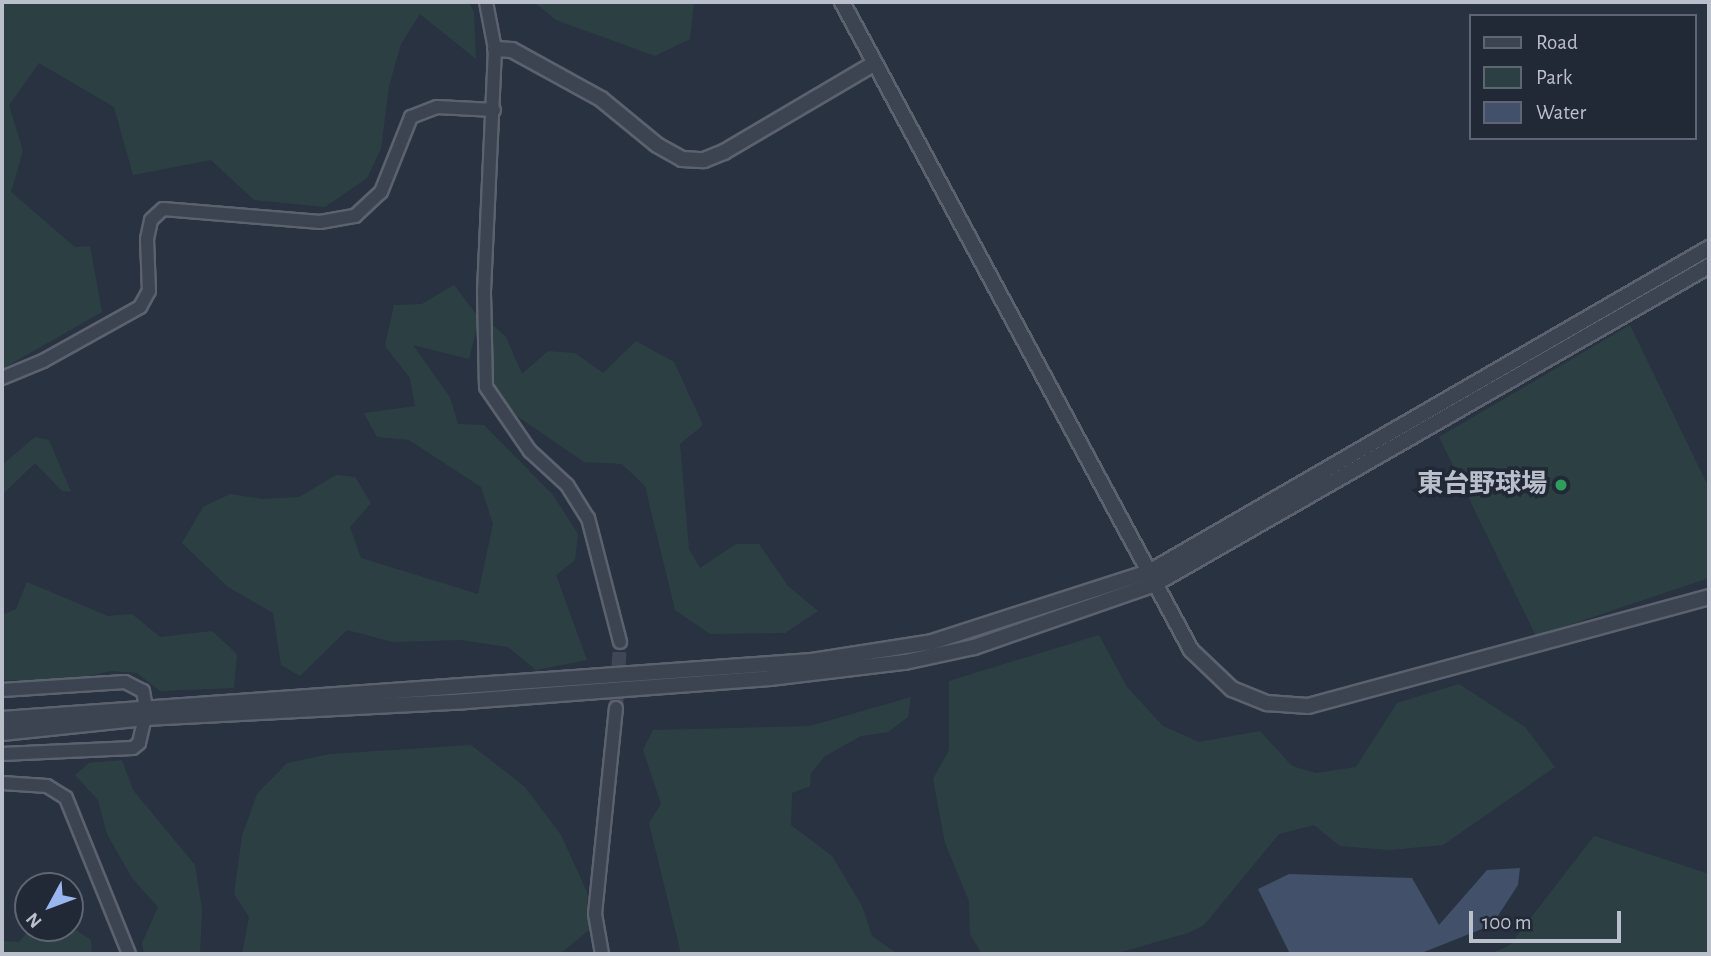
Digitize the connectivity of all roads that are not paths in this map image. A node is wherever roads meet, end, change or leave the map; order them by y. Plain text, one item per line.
1 (486, 2) edge
2 (842, 2) edge
3 (495, 48) junction
4 (875, 63) junction
5 (494, 110) junction
6 (1709, 248) edge
7 (1709, 266) edge
8 (2, 378) edge
9 (1152, 578) junction
10 (1709, 597) edge
11 (620, 642) tunnel mouth
12 (2, 690) edge
13 (616, 708) tunnel mouth
14 (146, 713) junction
15 (2, 719) edge
16 (2, 733) edge
17 (2, 754) edge
18 (2, 783) edge
19 (129, 954) edge
20 (602, 954) edge

1 - 3 street
2 - 4 street
3 - 4 street
3 - 5 street
4 - 9 street
5 - 8 street
5 - 11 street
6 - 9 street
7 - 9 street
9 - 10 street
9 - 14 street
12 - 14 street
13 - 20 street
14 - 15 street
14 - 16 street
14 - 17 street
18 - 19 street

